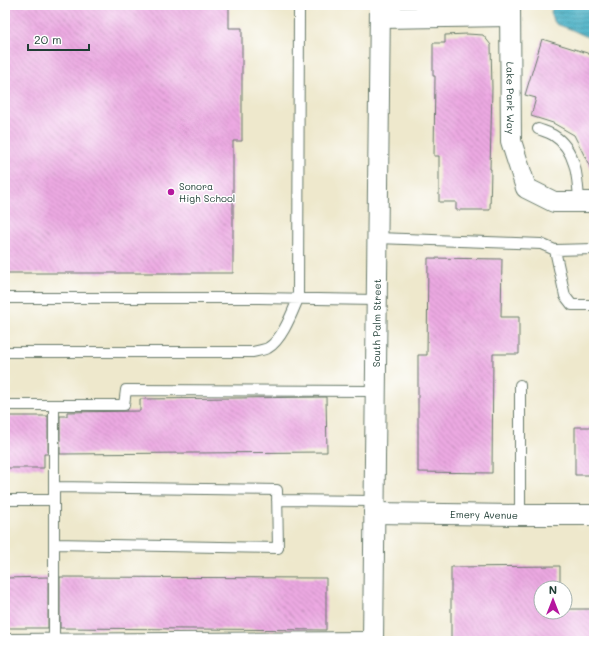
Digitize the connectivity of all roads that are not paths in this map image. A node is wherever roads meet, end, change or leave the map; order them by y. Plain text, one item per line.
1 (299, 5) edge
2 (380, 11) edge
3 (510, 11) edge
4 (538, 129) dead end
5 (586, 202) edge
6 (377, 238) junction
7 (594, 249) edge
8 (555, 250) junction
9 (5, 298) edge
10 (298, 299) junction
11 (376, 300) junction
12 (594, 305) edge
13 (5, 352) edge
14 (520, 385) dead end
15 (375, 391) junction
16 (5, 405) edge
17 (54, 405) junction
18 (54, 487) junction
19 (5, 500) edge
20 (54, 500) junction
21 (277, 500) junction
22 (374, 507) junction
23 (520, 515) junction
24 (594, 515) edge
25 (54, 544) junction
26 (373, 639) edge
27 (5, 640) edge
28 (54, 640) edge

1 - 10 lane
2 - 3 street
2 - 6 street, South Palm Street
3 - 5 street, Lake Park Way
4 - 5 lane
6 - 8 lane
6 - 11 street, South Palm Street
7 - 8 lane
8 - 12 lane
9 - 10 lane
10 - 11 lane
10 - 13 lane
11 - 15 street, South Palm Street
14 - 23 lane
15 - 17 lane
15 - 22 street, South Palm Street
16 - 17 lane
17 - 18 lane
18 - 20 lane
18 - 21 lane
19 - 20 lane
20 - 25 lane
21 - 22 lane
21 - 25 lane
22 - 23 street, Emery Avenue
22 - 26 street, South Palm Street
23 - 24 street, Emery Avenue
25 - 28 lane
26 - 28 lane
27 - 28 lane

